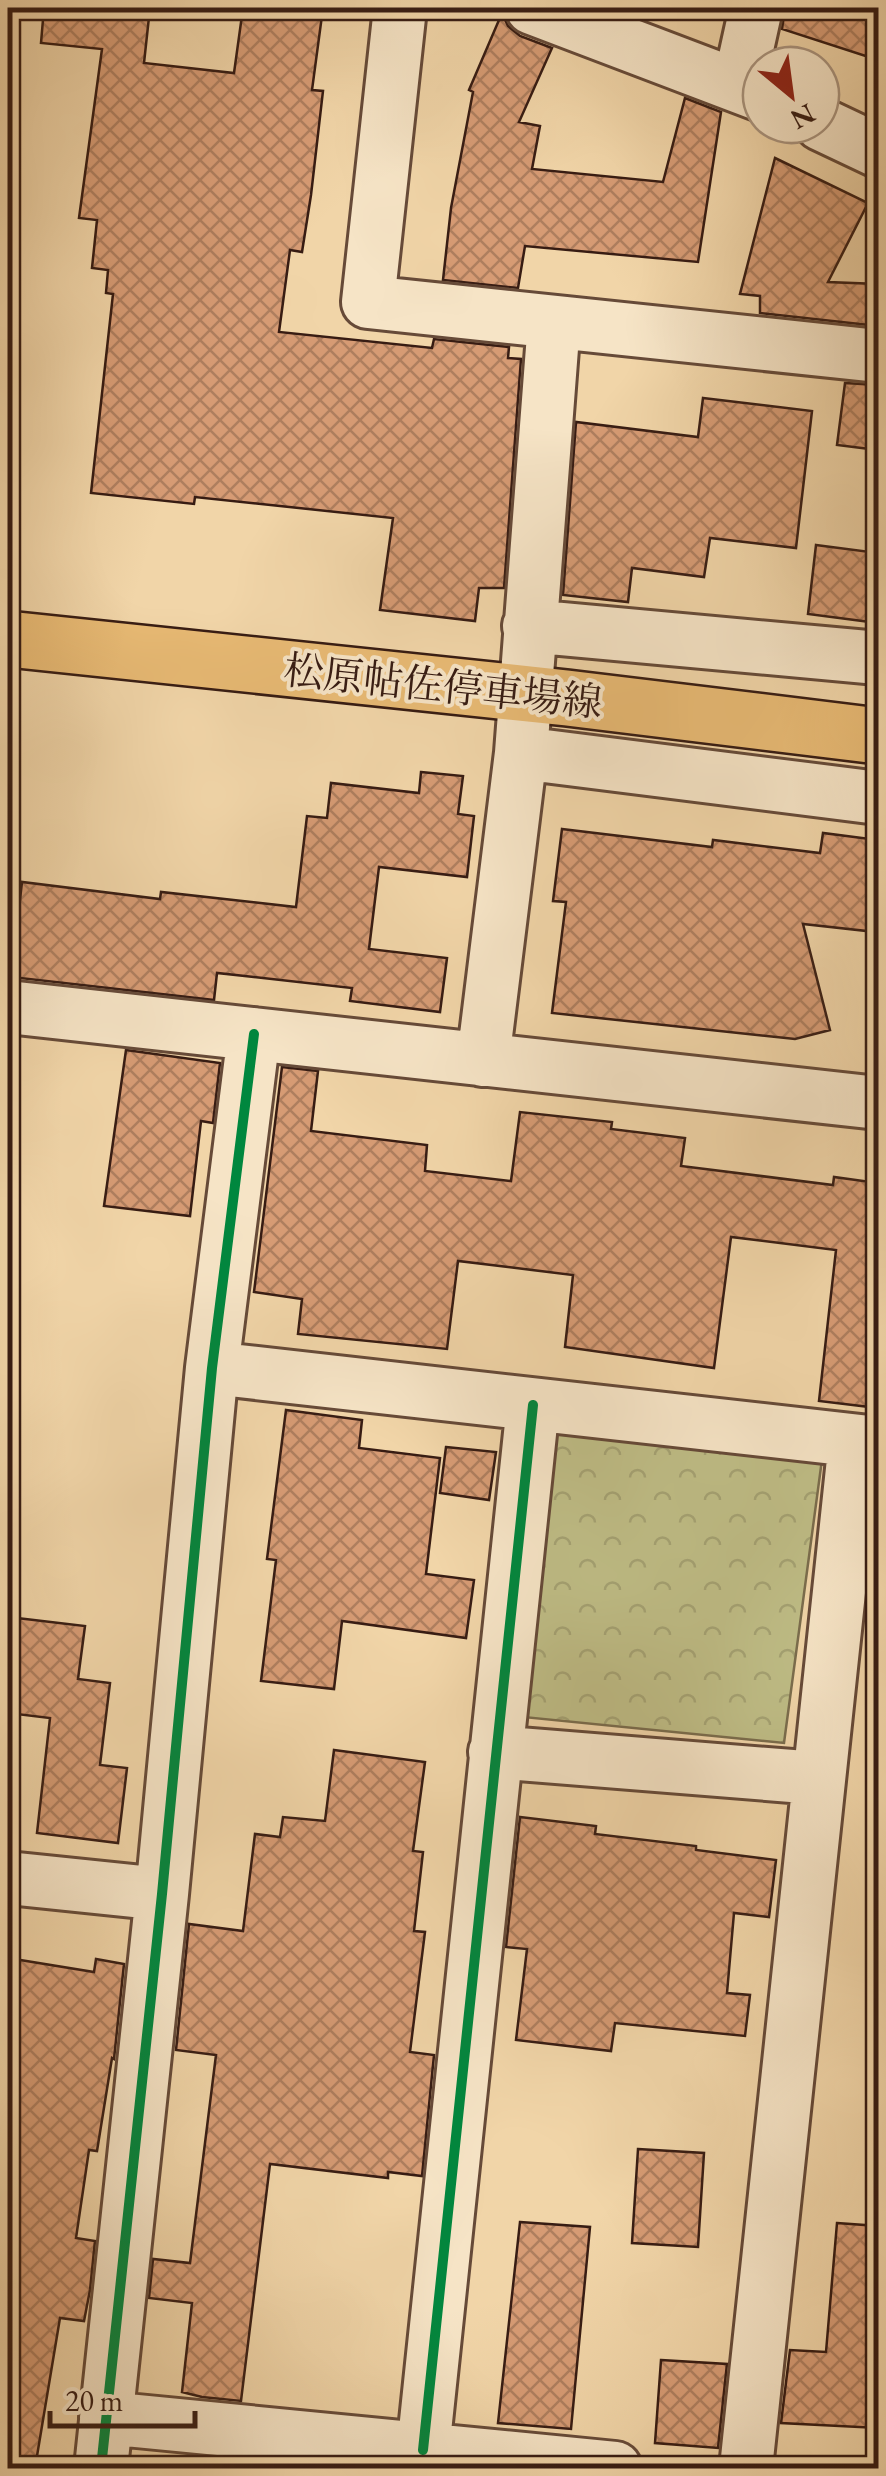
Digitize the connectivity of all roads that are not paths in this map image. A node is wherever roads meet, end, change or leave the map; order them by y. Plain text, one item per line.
1 (400, 8) edge
2 (532, 8) edge
3 (756, 8) edge
4 (753, 45) edge
5 (741, 87) edge
6 (841, 134) edge
7 (878, 152) edge
8 (554, 322) junction
9 (878, 356) edge
10 (529, 626) junction
11 (8, 639) edge
12 (878, 658) edge
13 (545, 696) junction
14 (878, 736) edge
15 (521, 753) junction
16 (878, 798) edge
17 (8, 1007) edge
18 (254, 1034) junction
19 (483, 1060) junction
20 (878, 1103) edge
21 (212, 1368) junction
22 (534, 1404) junction
23 (866, 1442) edge
24 (496, 1752) junction
25 (817, 1778) junction
26 (8, 1878) edge
27 (162, 1894) junction
28 (104, 2443) edge
29 (422, 2450) junction
30 (615, 2468) edge
31 (746, 2468) edge

1 - 8 street
2 - 5 street
3 - 4 street
6 - 7 street
8 - 9 street
8 - 10 street
10 - 12 street
10 - 13 street
11 - 13 main road, 松原帖佐停車場線
13 - 14 main road, 松原帖佐停車場線
13 - 15 street
15 - 16 street
15 - 19 street
17 - 18 street
18 - 19 street
18 - 21 street
19 - 20 street
21 - 22 street
21 - 27 street
22 - 23 street
22 - 24 street
23 - 25 street
24 - 25 street
24 - 29 street
25 - 31 street
26 - 27 street
27 - 28 street
28 - 29 street
29 - 30 street

